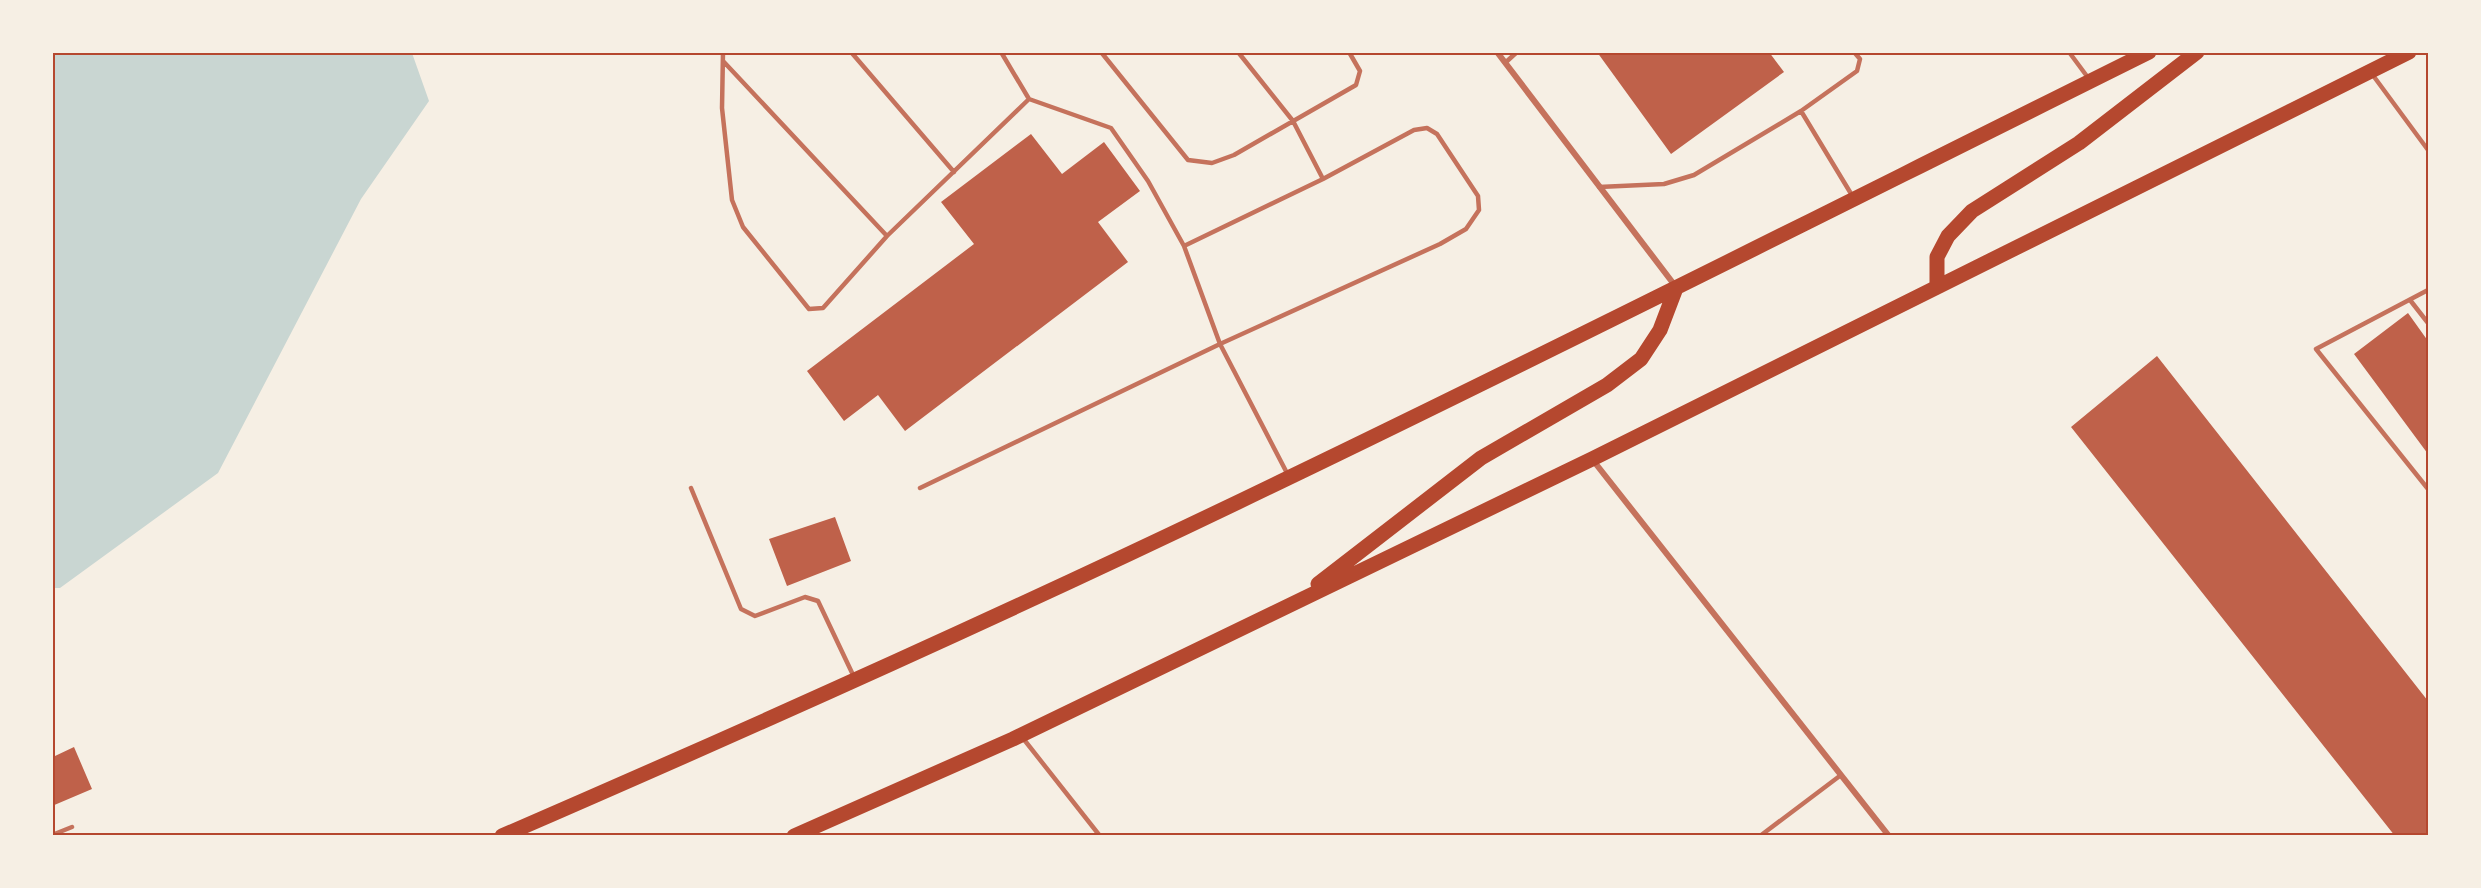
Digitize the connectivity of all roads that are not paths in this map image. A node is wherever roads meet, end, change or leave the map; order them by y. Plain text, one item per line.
1 (723, 52) edge
2 (851, 52) edge
3 (1001, 52) edge
4 (1101, 52) edge
5 (1238, 52) edge
6 (1349, 52) edge
7 (1497, 52) edge
8 (1518, 52) edge
9 (1854, 52) edge
10 (2069, 52) edge
11 (2149, 52) edge
12 (2197, 52) edge
13 (2409, 52) edge
14 (723, 61) junction
15 (1505, 63) junction
16 (2370, 72) junction
17 (2091, 81) junction
18 (1029, 99) junction
19 (1801, 111) junction
20 (1293, 121) junction
21 (2428, 150) edge
22 (954, 172) junction
23 (1323, 179) junction
24 (1599, 187) junction
25 (1854, 200) junction
26 (887, 236) junction
27 (1184, 246) junction
28 (1937, 287) junction
29 (1676, 288) junction
30 (2428, 290) edge
31 (2410, 300) junction
32 (2428, 323) edge
33 (1220, 344) junction
34 (1592, 459) junction
35 (1289, 478) junction
36 (691, 488) dead end
37 (920, 488) dead end
38 (2428, 489) edge
39 (1295, 602) junction
40 (855, 679) junction
41 (1020, 735) junction
42 (1841, 775) junction
43 (72, 827) dead end
44 (52, 835) edge
45 (502, 836) edge
46 (794, 836) edge
47 (1100, 836) edge
48 (1760, 836) edge
49 (1889, 836) edge

1 - 14 lane
2 - 22 lane
3 - 18 lane
4 - 20 lane
5 - 20 lane
6 - 20 lane
7 - 15 street
8 - 15 lane
9 - 19 lane
10 - 17 lane
11 - 17 main road
12 - 28 main road
13 - 16 main road
14 - 26 lane
14 - 26 lane
15 - 24 street
16 - 21 lane
16 - 28 main road
17 - 25 main road
18 - 22 lane
18 - 27 lane
19 - 24 lane
19 - 25 lane
20 - 23 lane
22 - 26 lane
23 - 27 lane
23 - 33 lane
24 - 29 street
25 - 29 main road
27 - 33 lane
28 - 34 main road
29 - 35 main road
29 - 39 main road
30 - 31 lane
31 - 32 lane
31 - 38 lane
33 - 35 lane
33 - 37 lane
34 - 39 main road
34 - 42 street
35 - 40 main road
36 - 40 lane
39 - 41 main road
40 - 45 main road
41 - 46 main road
41 - 47 lane
42 - 48 lane
42 - 49 street
43 - 44 lane

